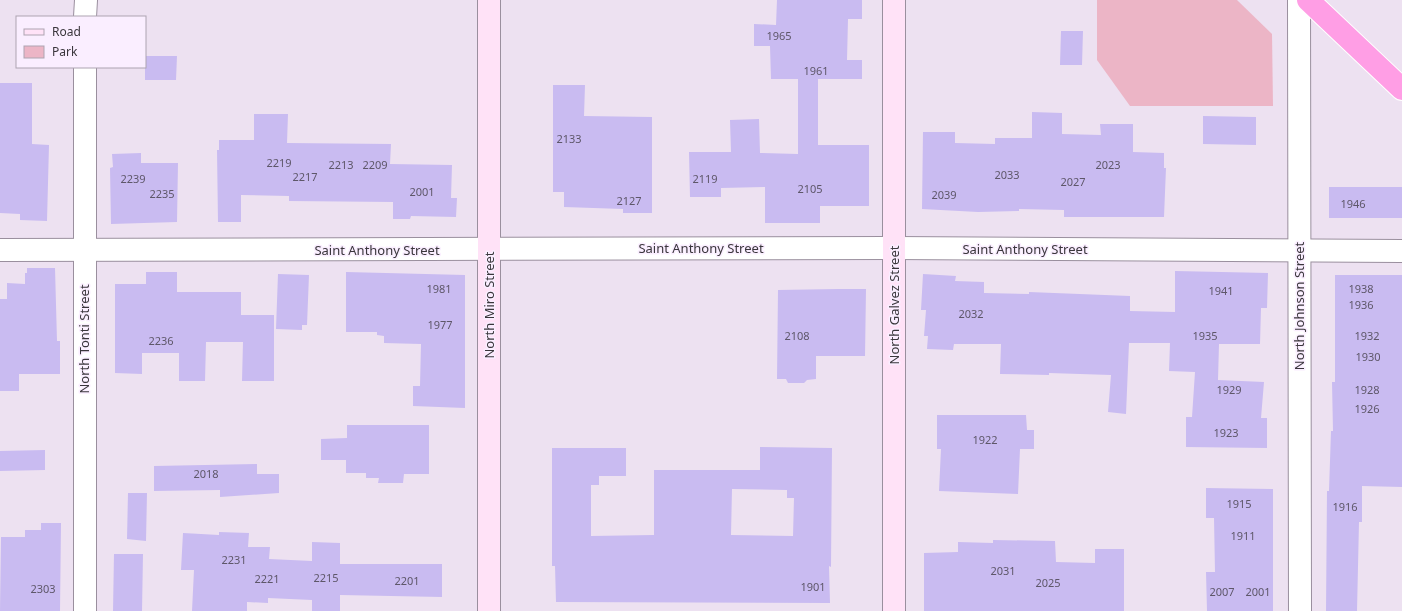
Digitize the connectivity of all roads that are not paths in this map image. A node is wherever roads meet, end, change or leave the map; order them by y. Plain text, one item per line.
1 (86, 0) edge
2 (489, 0) edge
3 (894, 0) edge
4 (1299, 0) edge
5 (1308, 0) edge
6 (85, 16) edge
7 (85, 68) edge
8 (1402, 89) edge
9 (894, 248) junction
10 (489, 249) junction
11 (0, 250) edge
12 (84, 251) junction
13 (1298, 251) junction
14 (1402, 251) edge
15 (85, 611) edge
16 (489, 611) edge
17 (894, 611) edge
18 (1300, 611) edge

1 - 6 street
2 - 10 street, North Miro Street
3 - 9 street, North Galvez Street
4 - 13 street, North Johnson Street
5 - 8 highway
7 - 12 street, North Tonti Street
9 - 10 street, Saint Anthony Street
9 - 13 street, Saint Anthony Street
9 - 17 street, North Galvez Street
10 - 12 street, Saint Anthony Street
10 - 16 street, North Miro Street
11 - 12 street, Saint Anthony Street
12 - 15 street, North Tonti Street
13 - 14 street, Saint Anthony Street
13 - 18 street, North Johnson Street

